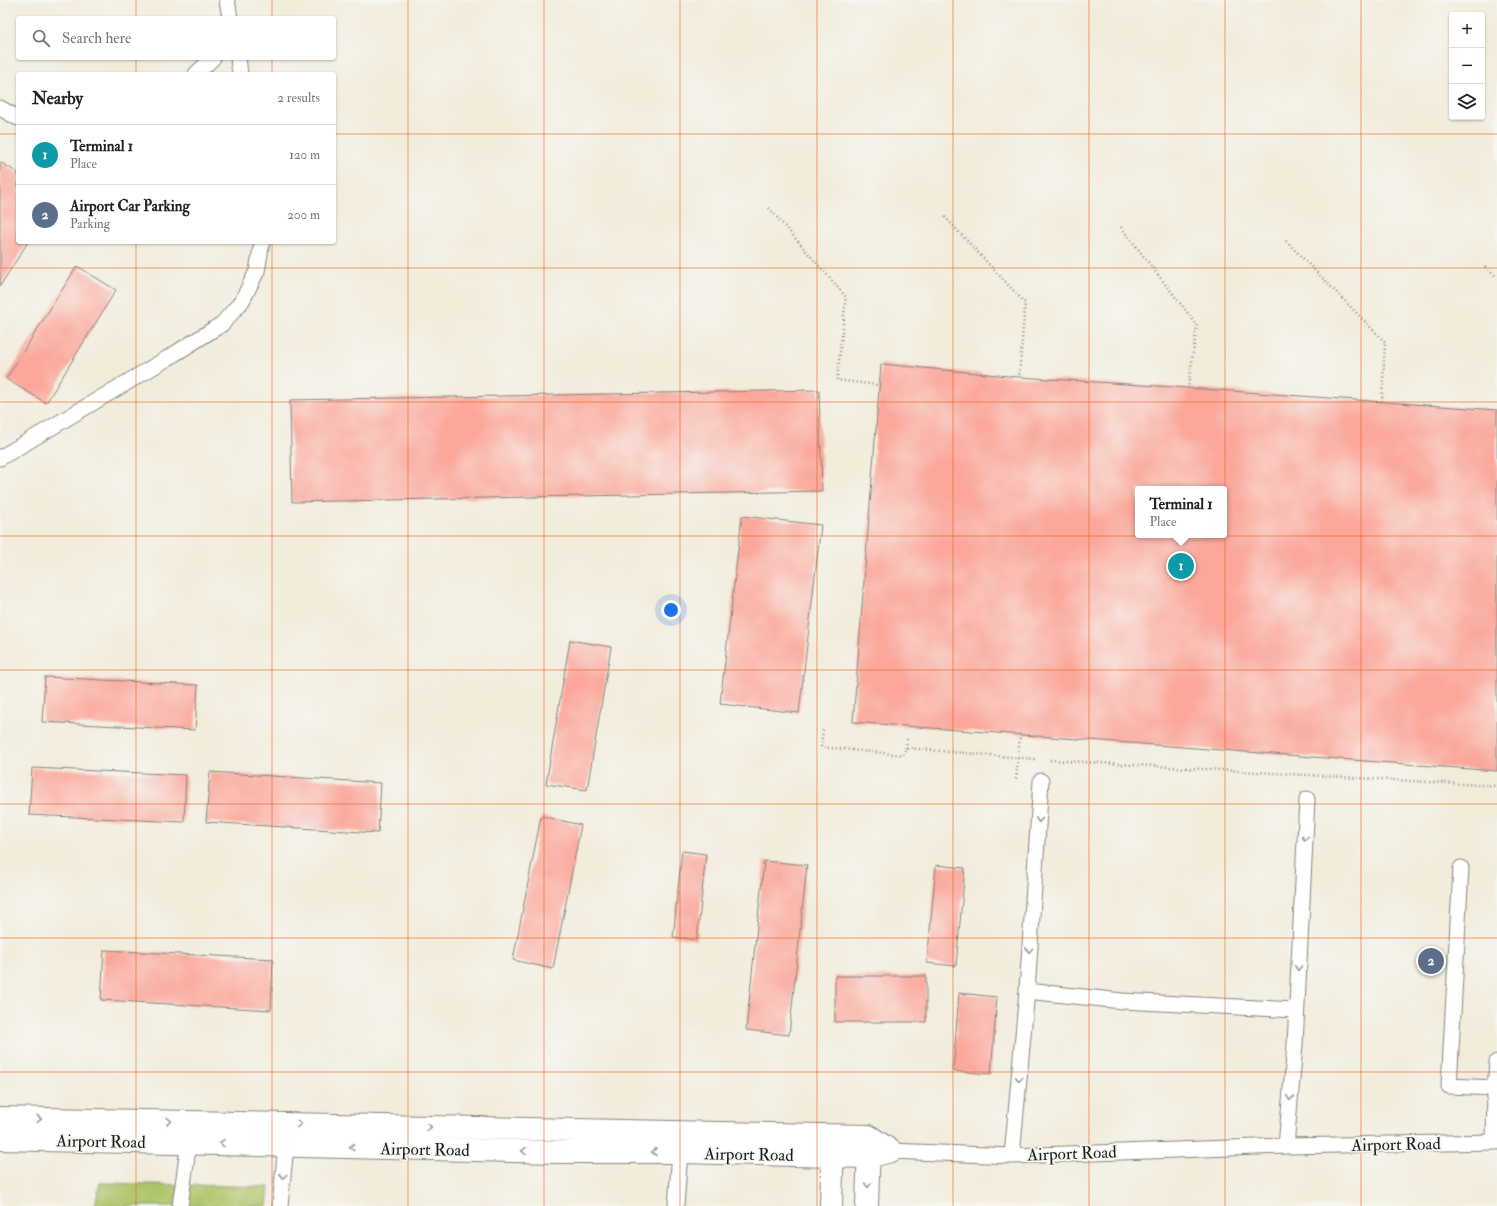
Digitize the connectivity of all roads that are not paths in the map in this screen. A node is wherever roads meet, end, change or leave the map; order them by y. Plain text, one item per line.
1 (227, 0) edge
2 (230, 16) edge
3 (211, 60) edge
4 (238, 60) edge
5 (198, 72) edge
6 (240, 72) edge
7 (0, 108) edge
8 (16, 117) edge
9 (262, 244) edge
10 (0, 458) edge
11 (1041, 781) dead end
12 (1307, 799) dead end
13 (1461, 868) dead end
14 (1027, 991) junction
15 (1296, 1010) junction
16 (1497, 1062) edge
17 (1495, 1088) junction
18 (0, 1118) edge
19 (0, 1139) edge
20 (1496, 1141) edge
21 (189, 1142) junction
22 (724, 1144) junction
23 (286, 1146) junction
24 (833, 1146) junction
25 (1286, 1146) junction
26 (868, 1147) junction
27 (890, 1151) joint
28 (680, 1152) junction
29 (1012, 1156) junction
30 (180, 1206) edge
31 (280, 1206) edge
32 (676, 1206) edge
33 (831, 1206) edge
34 (867, 1206) edge

1 - 2 lane
3 - 5 lane
4 - 6 lane
7 - 8 lane
9 - 10 lane
11 -> 14 lane
12 -> 15 lane
13 - 17 lane
14 - 15 lane
14 -> 29 lane
15 -> 25 lane
16 - 17 lane
17 - 20 lane
18 -> 22 main road
19 - 21 main road, Airport Road
20 - 25 lane, Airport Road
23 -> 21 main road, Airport Road
21 - 30 lane
22 - 24 main road, Airport Road
22 - 28 main road, Airport Road
28 -> 23 main road, Airport Road
23 -> 31 lane
24 - 26 main road, Airport Road
24 - 33 main road
25 - 29 lane, Airport Road
26 - 27 main road
26 -> 34 main road
27 - 29 lane, Airport Road
28 - 32 lane

